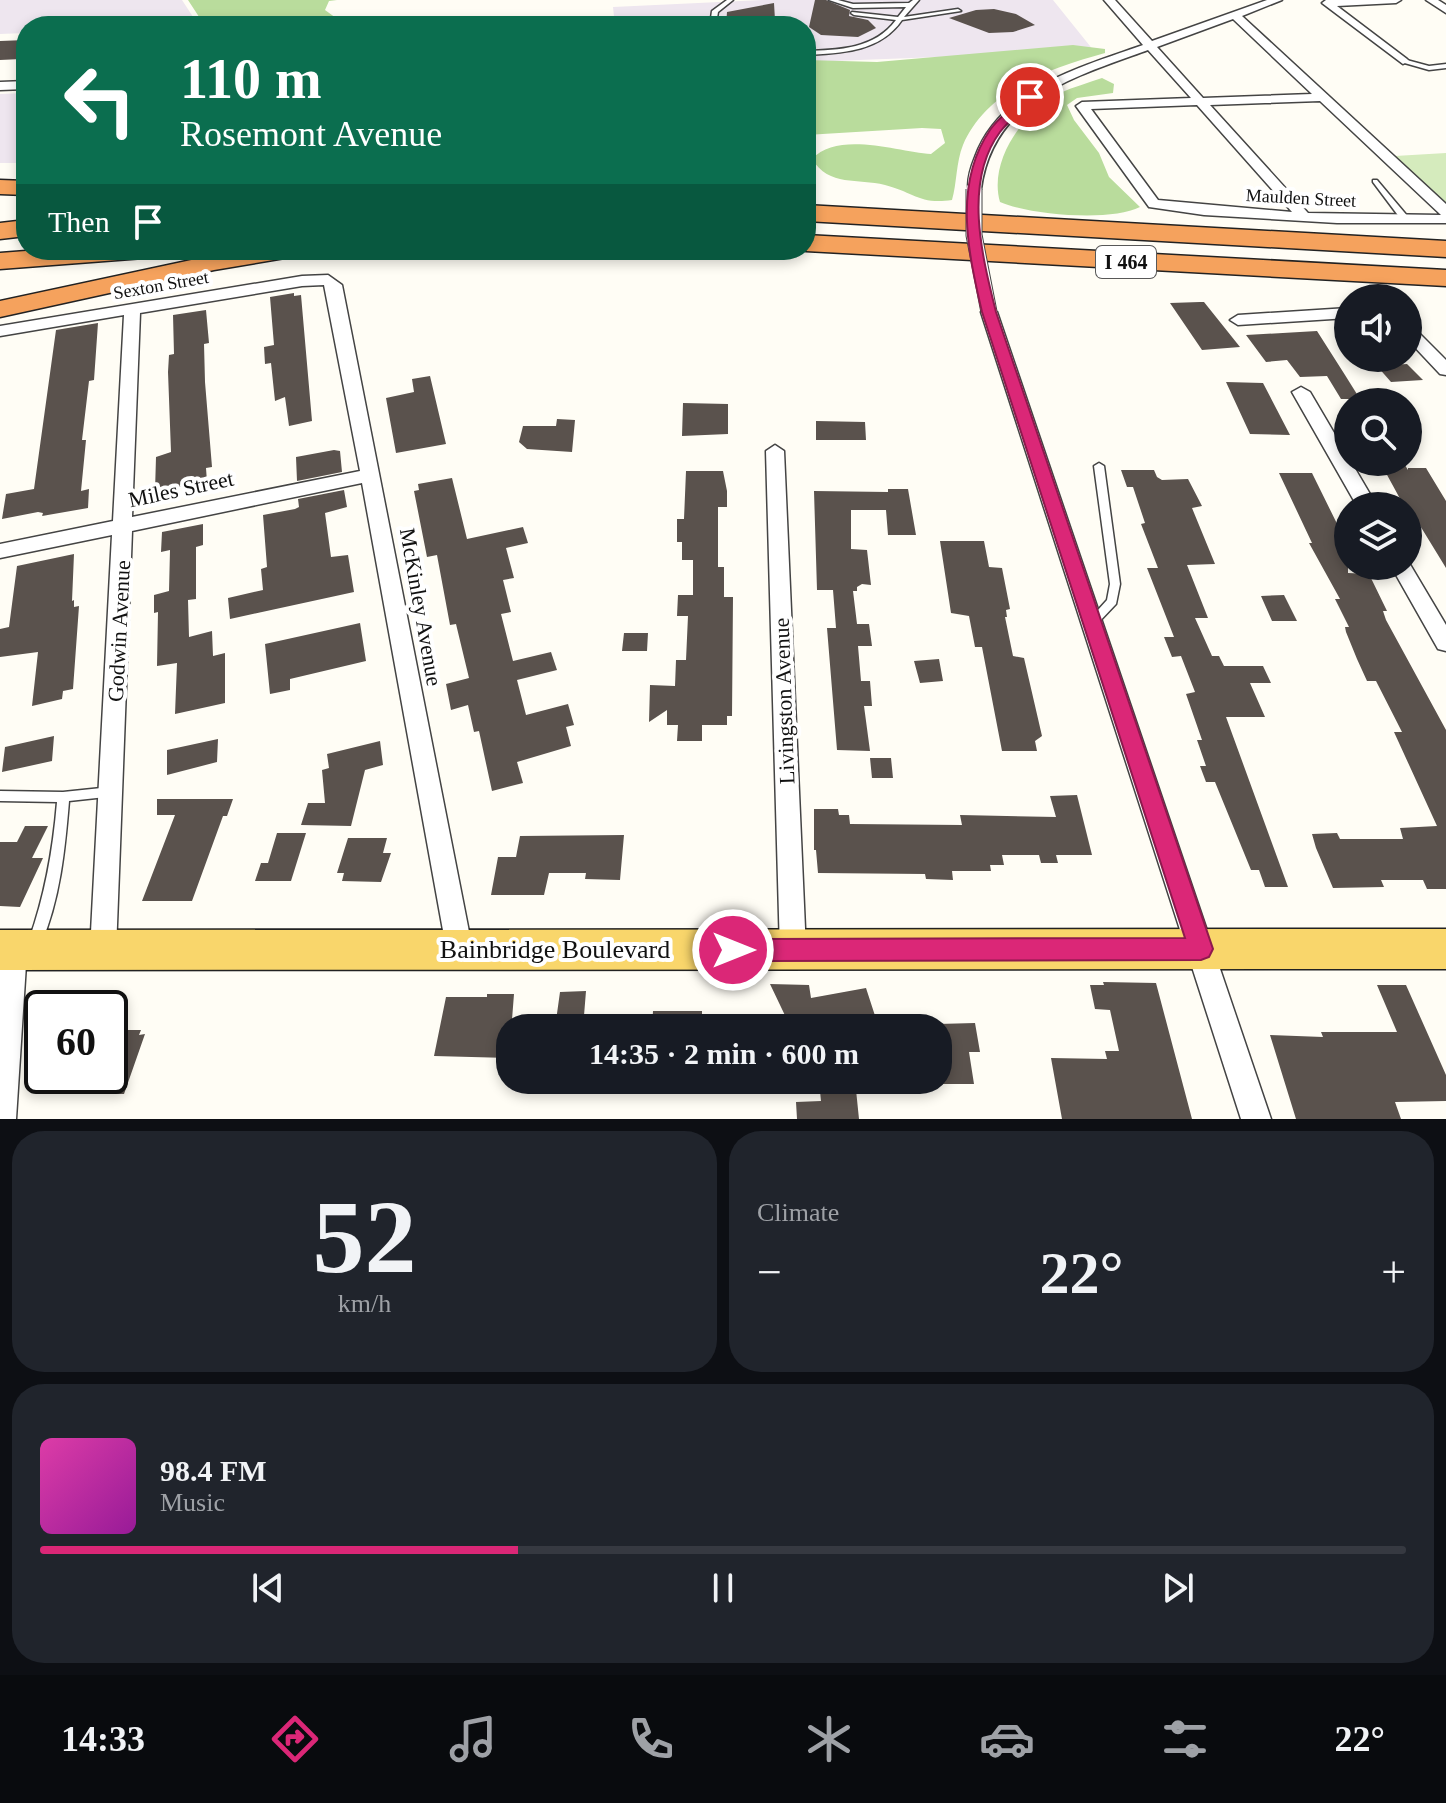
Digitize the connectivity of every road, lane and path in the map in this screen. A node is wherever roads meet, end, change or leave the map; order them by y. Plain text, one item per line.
1 (730, 0) edge
2 (832, 0) edge
3 (1109, 0) edge
4 (1277, 0) edge
5 (1396, 0) edge
6 (1431, 0) edge
7 (913, 2) edge
8 (1446, 10) edge
9 (958, 11) dead end
10 (854, 13) dead end
11 (1235, 15) junction
12 (714, 16) edge
13 (898, 19) junction
14 (1151, 46) junction
15 (816, 52) edge
16 (1403, 61) joint
17 (1446, 66) edge
18 (1320, 97) junction
19 (1199, 101) junction
20 (1375, 181) dead end
21 (1446, 212) edge
22 (816, 214) edge
23 (1302, 215) junction
24 (1446, 219) edge
25 (1406, 220) junction
26 (816, 244) edge
27 (1446, 249) edge
28 (226, 260) edge
29 (1446, 278) edge
30 (328, 280) joint
31 (0, 309) edge
32 (132, 310) junction
33 (1334, 314) edge
34 (1238, 320) dead end
35 (0, 331) edge
36 (1422, 345) edge
37 (1446, 370) edge
38 (1301, 392) dead end
39 (775, 451) dead end
40 (1099, 466) dead end
41 (372, 475) junction
42 (1359, 492) edge
43 (124, 526) junction
44 (0, 551) edge
45 (1409, 580) edge
46 (1093, 621) junction
47 (1446, 643) edge
48 (111, 792) junction
49 (0, 796) edge
50 (63, 797) junction
51 (459, 947) junction
52 (1201, 949) junction
53 (1446, 949) edge
54 (15, 950) edge
55 (103, 951) junction
56 (793, 951) junction
57 (1, 1119) edge
58 (1256, 1119) edge

1 - 12 lane
2 - 7 lane
3 - 14 street
4 - 11 street
5 - 16 street
6 - 8 street
7 - 13 lane
9 - 13 lane
10 - 13 lane
11 - 14 street
11 - 18 street
13 - 15 lane
14 - 19 street
14 - 46 street, bridge
16 - 17 lane
18 - 19 street
18 - 21 street
19 - 23 street
19 - 23 street, Maulden Street
20 - 25 lane
22 - 27 highway, I 464
23 - 25 street, Maulden Street
24 - 25 street, Maulden Street
26 - 29 highway, I 464
28 - 31 highway
30 - 32 street, Sexton Street
30 - 41 street, McKinley Avenue
32 - 35 street, Sexton Street
32 - 43 street, Godwin Avenue
33 - 34 street
36 - 37 street
38 - 42 street
39 - 56 street, Livingston Avenue
40 - 46 lane
41 - 43 street, Miles Street
41 - 51 street, McKinley Avenue
43 - 44 street, Miles Street
43 - 48 street, Godwin Avenue
45 - 47 street
46 - 52 street
48 - 50 lane
48 - 55 street, Godwin Avenue
49 - 50 lane
50 - 54 lane
51 - 55 main road, Bainbridge Boulevard
51 - 56 main road, Bainbridge Boulevard
52 - 53 main road, Bainbridge Boulevard
52 - 56 main road, Bainbridge Boulevard
52 - 58 street
54 - 55 main road, Bainbridge Boulevard
54 - 57 street

